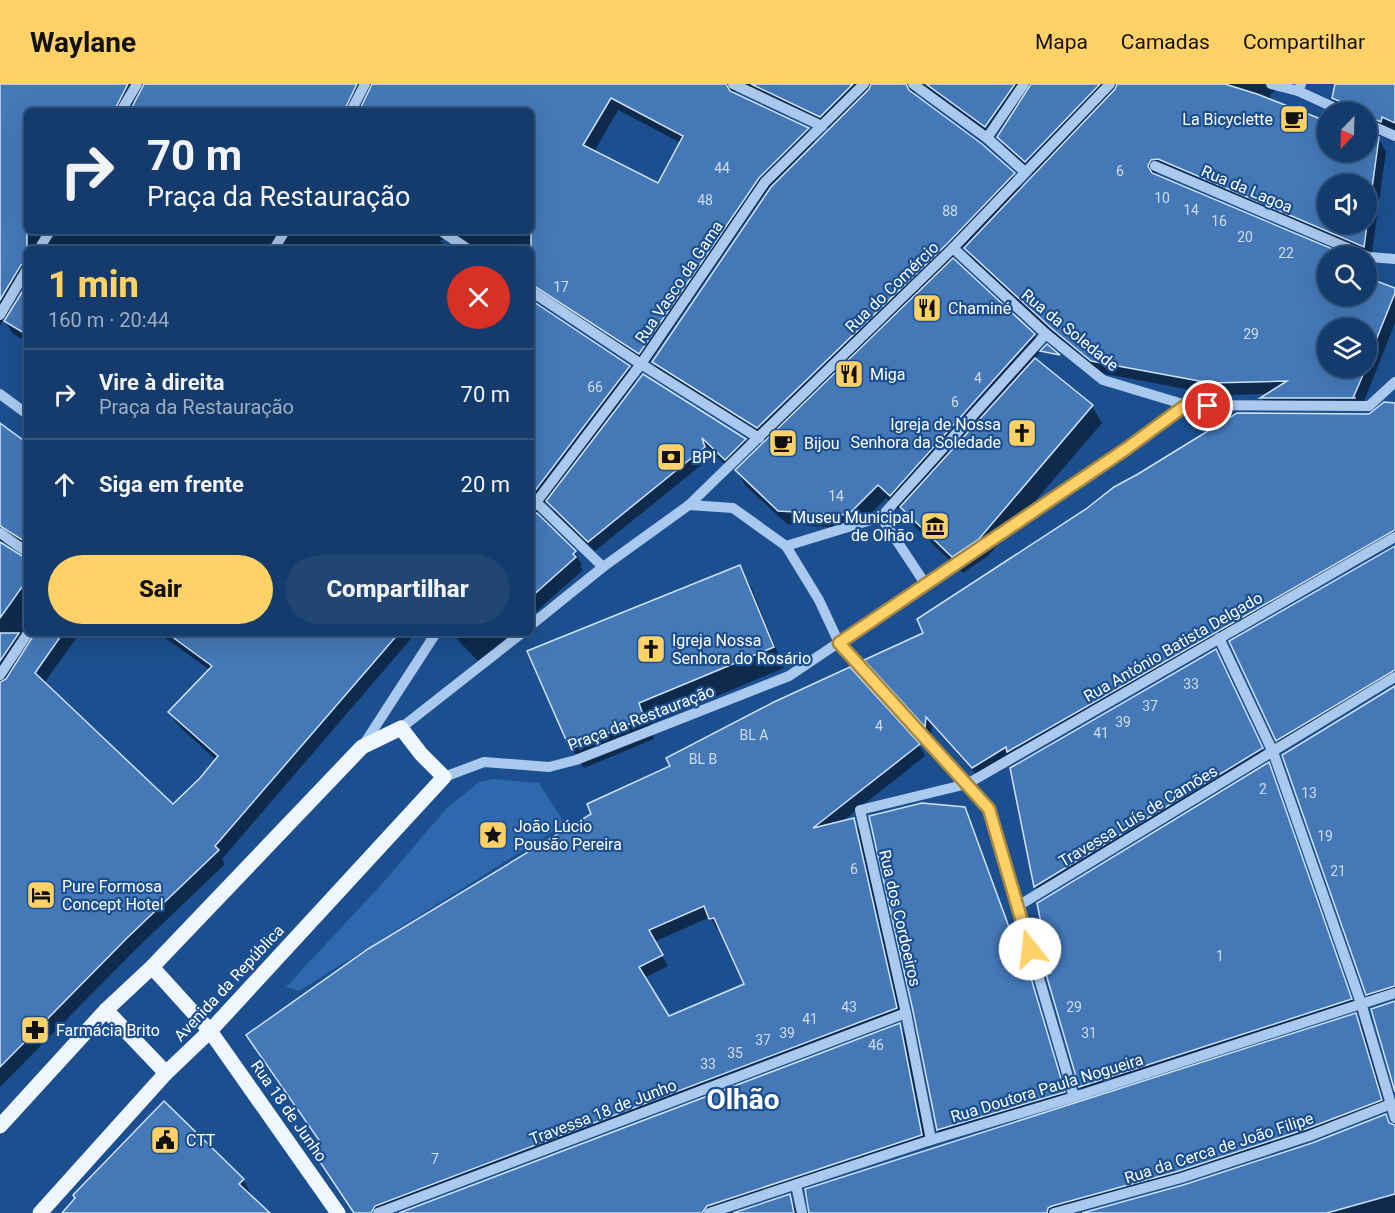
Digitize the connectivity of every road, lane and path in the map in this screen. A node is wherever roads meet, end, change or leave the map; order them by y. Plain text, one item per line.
1 (137, 84) edge
2 (365, 84) edge
3 (734, 84) edge
4 (864, 84) edge
5 (913, 84) edge
6 (1024, 84) edge
7 (1110, 84) edge
8 (1271, 84) edge
9 (1300, 88) edge
10 (1326, 102) edge
11 (123, 108) edge
12 (353, 108) edge
13 (822, 126) junction
14 (1377, 128) edge
15 (1395, 136) edge
16 (987, 138) junction
17 (1155, 166) dead end
18 (1025, 172) junction
19 (446, 234) edge
20 (464, 246) edge
21 (952, 248) junction
22 (1395, 259) edge
23 (24, 274) edge
24 (534, 293) edge
25 (0, 315) edge
26 (1046, 334) junction
27 (641, 364) junction
28 (1395, 382) edge
29 (0, 394) edge
30 (1186, 405) junction
31 (24, 412) edge
32 (759, 438) junction
33 (534, 504) edge
34 (689, 505) junction
35 (534, 506) edge
36 (881, 517) junction
37 (0, 533) edge
38 (1395, 537) edge
39 (786, 546) junction
40 (24, 550) edge
41 (603, 567) junction
42 (926, 585) junction
43 (534, 623) edge
44 (26, 636) edge
45 (434, 636) edge
46 (518, 636) edge
47 (1219, 638) junction
48 (839, 643) junction
49 (0, 675) edge
50 (1395, 677) edge
51 (401, 728) junction
52 (362, 747) junction
53 (1273, 752) junction
54 (444, 777) junction
55 (967, 784) junction
56 (1018, 906) junction
57 (152, 967) junction
58 (1395, 993) edge
59 (1361, 1003) junction
60 (106, 1010) junction
61 (906, 1013) junction
62 (210, 1031) junction
63 (166, 1073) junction
64 (1074, 1097) junction
65 (1391, 1104) junction
66 (1395, 1118) edge
67 (0, 1126) edge
68 (931, 1140) junction
69 (796, 1185) junction
70 (40, 1213) edge
71 (338, 1213) edge
72 (378, 1213) edge
73 (709, 1213) edge
74 (802, 1213) edge
75 (1054, 1213) edge

1 - 11 street
2 - 12 street
3 - 13 street
4 - 13 street, Rua Vasco da Gama
5 - 16 street
6 - 16 street
7 - 18 street, Rua do Comércio
8 - 9 street
9 - 10 street
13 - 27 street, Rua Vasco da Gama
14 - 15 street
16 - 18 street
17 - 22 street, Rua da Lagoa
18 - 21 street, Rua do Comércio
19 - 20 street
21 - 26 street, Rua da Soledade
21 - 32 street, Rua do Comércio
23 - 25 street
24 - 27 street
26 - 30 street, Rua da Soledade
26 - 36 street
27 - 32 street
27 - 33 street, Rua Vasco da Gama
28 - 30 street, Rua da Soledade
29 - 31 street
30 - 42 street, Praça da Restauração
32 - 34 street, Rua do Comércio
34 - 39 street
34 - 41 street
35 - 41 street
36 - 39 street
36 - 42 street
37 - 40 street
38 - 47 street, Rua António Batista Delgado
39 - 48 street
41 - 43 street
42 - 48 street, Praça da Restauração
44 - 49 street
45 - 52 street
46 - 51 street
47 - 53 street
47 - 55 street, Rua António Batista Delgado
48 - 54 street, Praça da Restauração
48 - 55 street
50 - 53 street, Travessa Luís de Camões
51 - 52 main road
51 - 54 main road
52 - 57 main road
53 - 56 street, Travessa Luís de Camões
53 - 59 street
54 - 62 main road, Avenida da República
55 - 56 street
55 - 61 street, Rua dos Cordoeiros
56 - 64 street
57 - 60 main road
57 - 62 main road, Rua 18 de Junho
58 - 59 street, Rua Doutora Paula Nogueira
59 - 64 street, Rua Doutora Paula Nogueira
59 - 65 street
60 - 63 main road
60 - 67 main road
61 - 68 street, Rua dos Cordoeiros
61 - 72 street, Travessa 18 de Junho
62 - 63 main road, Avenida da República
62 - 71 main road, Rua 18 de Junho
63 - 70 main road, Avenida da República
64 - 68 street, Rua Doutora Paula Nogueira
65 - 66 street
65 - 75 street, Rua da Cerca de João Filipe
68 - 69 street, Rua Doutora Paula Nogueira
69 - 73 street, Rua Doutora Paula Nogueira
69 - 74 street

